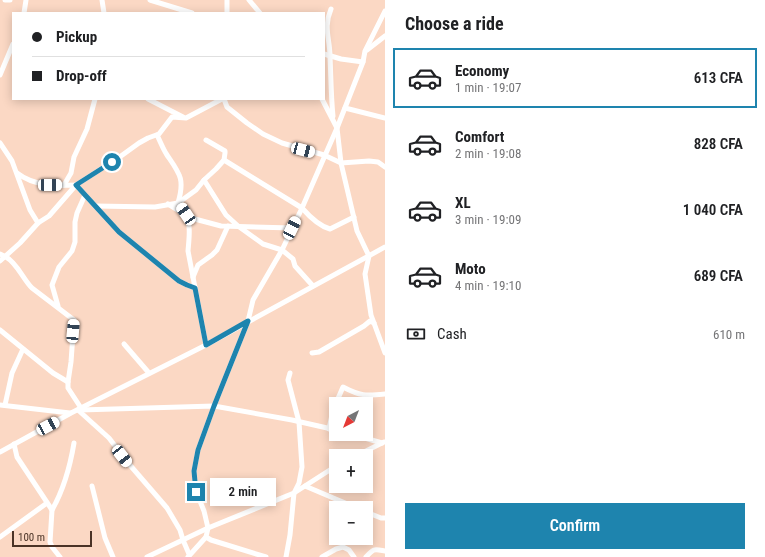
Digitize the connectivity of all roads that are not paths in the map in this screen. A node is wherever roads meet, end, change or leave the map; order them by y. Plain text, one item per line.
1 (5, 0) edge
2 (10, 0) edge
3 (26, 0) edge
4 (102, 0) edge
5 (150, 0) edge
6 (227, 0) edge
7 (249, 0) edge
8 (331, 9) dead end
9 (385, 11) edge
10 (24, 12) edge
11 (104, 12) edge
12 (189, 12) edge
13 (227, 12) edge
14 (259, 12) edge
15 (385, 36) edge
16 (12, 46) edge
17 (365, 51) junction
18 (325, 54) edge
19 (330, 56) junction
20 (363, 62) junction
21 (0, 75) edge
22 (95, 100) edge
23 (150, 100) edge
24 (221, 100) edge
25 (224, 100) edge
26 (323, 100) edge
27 (345, 108) junction
28 (333, 117) junction
29 (186, 118) junction
30 (385, 118) edge
31 (337, 128) junction
32 (157, 135) junction
33 (206, 140) dead end
34 (0, 143) edge
35 (2, 149) edge
36 (324, 155) junction
37 (224, 160) junction
38 (341, 163) junction
39 (385, 167) edge
40 (17, 173) junction
41 (204, 180) junction
42 (64, 185) junction
43 (76, 185) junction
44 (85, 195) junction
45 (178, 202) junction
46 (168, 204) junction
47 (95, 206) junction
48 (302, 208) junction
49 (186, 214) junction
50 (354, 217) junction
51 (38, 224) junction
52 (228, 226) junction
53 (238, 226) junction
54 (292, 228) junction
55 (385, 247) edge
56 (282, 250) junction
57 (3, 255) edge
58 (369, 256) junction
59 (0, 261) edge
60 (193, 278) junction
61 (313, 286) junction
62 (195, 288) junction
63 (59, 307) junction
64 (248, 321) junction
65 (374, 322) junction
66 (0, 330) edge
67 (124, 344) dead end
68 (206, 345) junction
69 (23, 349) junction
70 (312, 353) dead end
71 (385, 353) edge
72 (149, 373) junction
73 (290, 373) dead end
74 (68, 382) junction
75 (385, 394) edge
76 (339, 397) edge
77 (3, 405) edge
78 (214, 406) junction
79 (80, 409) junction
80 (71, 413) junction
81 (299, 422) junction
82 (329, 429) edge
83 (373, 439) edge
84 (384, 442) edge
85 (74, 443) dead end
86 (14, 444) junction
87 (370, 449) edge
88 (0, 452) edge
89 (329, 471) edge
90 (92, 486) dead end
91 (305, 486) junction
92 (294, 493) junction
93 (340, 501) edge
94 (47, 503) junction
95 (52, 510) junction
96 (373, 515) edge
97 (385, 518) edge
98 (208, 528) junction
99 (0, 537) edge
100 (206, 537) junction
101 (183, 540) junction
102 (385, 551) edge
103 (188, 555) edge
104 (60, 557) edge
105 (113, 557) edge
106 (147, 557) edge
107 (266, 557) edge
108 (286, 557) edge
109 (322, 557) edge
110 (354, 557) edge
111 (366, 557) edge

1 - 2 street
3 - 10 street
4 - 11 street
5 - 12 street
6 - 13 street
7 - 14 street
8 - 19 street
9 - 17 street
15 - 17 street
16 - 21 street
17 - 20 street
18 - 19 street
19 - 20 street
19 - 28 street
20 - 27 street
22 - 42 street
23 - 29 street
24 - 29 street
25 - 36 street
26 - 28 street
27 - 30 street
27 - 31 street
28 - 31 street
29 - 32 street
31 - 36 street
31 - 38 street
32 - 43 street
32 - 45 street
33 - 37 street
34 - 35 street
35 - 40 street
36 - 38 street
36 - 48 street
37 - 41 street
37 - 48 street
38 - 39 street
38 - 50 street
40 - 42 street
40 - 51 street
41 - 45 street
41 - 53 street
42 - 43 street
43 - 44 street
43 - 51 street
44 - 47 street
44 - 63 street
45 - 46 street
45 - 49 street
46 - 47 street
46 - 49 street
47 - 62 street
48 - 50 street
48 - 54 street
49 - 52 street
49 - 60 street
50 - 58 street
51 - 57 street
52 - 53 street
52 - 60 street
53 - 54 street
53 - 56 street
54 - 56 street
55 - 58 street
56 - 61 street
56 - 64 street
57 - 59 street
57 - 63 street
58 - 61 street
58 - 65 street
60 - 62 street
61 - 64 street
62 - 68 street
63 - 74 street
64 - 68 street
64 - 78 street
65 - 70 street
65 - 71 street
66 - 69 street
67 - 72 street
68 - 72 street
69 - 74 street
69 - 77 street
72 - 79 street
73 - 81 street
74 - 79 street
75 - 76 street
77 - 80 street
78 - 79 street
78 - 81 street
78 - 98 street
79 - 80 street
79 - 101 street
80 - 86 street
81 - 82 street
81 - 92 street
83 - 84 street
84 - 87 street
85 - 95 street
86 - 88 street
86 - 94 street
89 - 91 street
90 - 105 street
91 - 92 street
91 - 93 street
92 - 98 street
92 - 108 street
94 - 95 street
94 - 99 street
95 - 104 street
96 - 97 street
98 - 100 street
98 - 101 street
100 - 103 street
100 - 107 street
101 - 103 street
101 - 106 street
102 - 111 street
109 - 110 street

